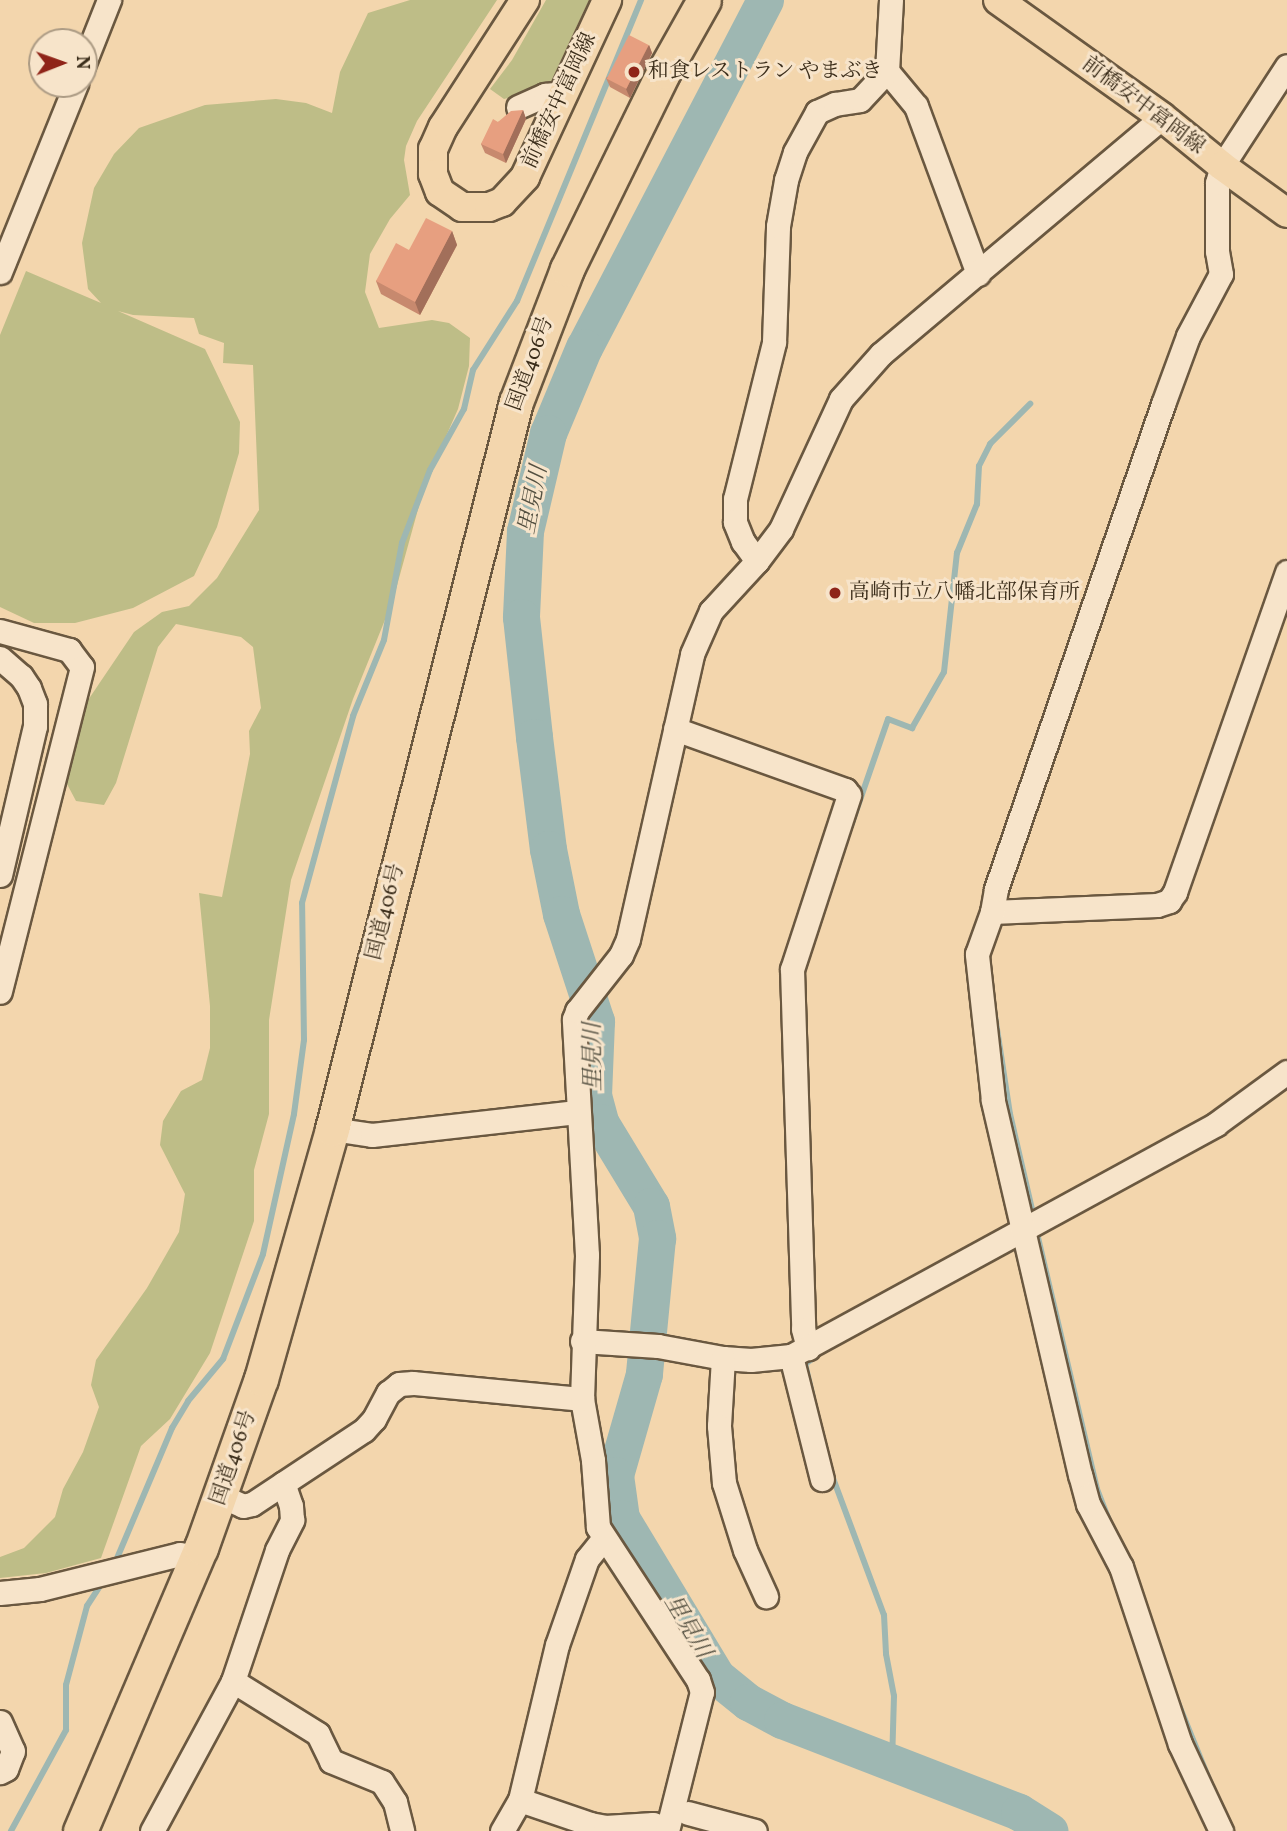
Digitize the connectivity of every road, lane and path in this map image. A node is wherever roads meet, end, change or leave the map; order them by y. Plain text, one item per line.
1 (109, 0) edge
2 (525, 0) edge
3 (607, 0) edge
4 (704, 0) edge
5 (891, 0) edge
6 (998, 0) edge
7 (98, 28) edge
8 (1287, 66) edge
9 (887, 71) junction
10 (565, 93) junction
11 (70, 98) edge
12 (518, 107) edge
13 (1162, 117) junction
14 (1222, 166) junction
15 (1287, 213) edge
16 (0, 272) edge
17 (978, 274) junction
18 (757, 561) junction
19 (1284, 584) edge
20 (0, 631) edge
21 (0, 658) edge
22 (675, 729) junction
23 (0, 875) edge
24 (992, 912) junction
25 (0, 992) edge
26 (1287, 1072) edge
27 (577, 1112) junction
28 (332, 1129) junction
29 (1023, 1232) junction
30 (582, 1341) junction
31 (799, 1352) junction
32 (723, 1359) junction
33 (582, 1399) junction
34 (822, 1479) dead end
35 (283, 1483) junction
36 (221, 1496) junction
37 (603, 1539) junction
38 (198, 1557) junction
39 (0, 1592) edge
40 (766, 1596) dead end
41 (233, 1681) junction
42 (0, 1722) edge
43 (0, 1772) edge
44 (520, 1800) junction
45 (688, 1813) dead end
46 (667, 1830) edge
47 (80, 1831) edge
48 (152, 1831) edge
49 (402, 1831) edge
50 (502, 1831) edge
51 (755, 1831) edge
52 (1221, 1831) edge

1 - 7 street
2 - 10 main road, 前橋安中富岡線
3 - 10 main road, 前橋安中富岡線
4 - 28 highway, 国道406号
5 - 9 street
6 - 13 main road, 前橋安中富岡線
8 - 14 street
9 - 17 street
9 - 18 street
10 - 12 street
11 - 16 street
13 - 14 main road, 前橋安中富岡線
13 - 17 street
14 - 15 main road, 前橋安中富岡線
14 - 24 street
17 - 18 street
18 - 22 street
19 - 24 street
20 - 25 street
21 - 23 street
22 - 27 street
22 - 31 street
24 - 29 street
26 - 29 street
27 - 28 street
27 - 30 street
28 - 36 highway, 国道406号
29 - 31 street
29 - 52 street
30 - 32 street
30 - 33 street
31 - 32 street
31 - 34 street
32 - 40 street
33 - 35 street
33 - 37 street
35 - 36 street
35 - 41 street
36 - 38 highway, 国道406号
37 - 44 street
37 - 46 street
38 - 39 street
38 - 47 highway, 国道406号
41 - 48 street
41 - 49 street
42 - 43 street
44 - 46 street
44 - 50 street
45 - 51 street

